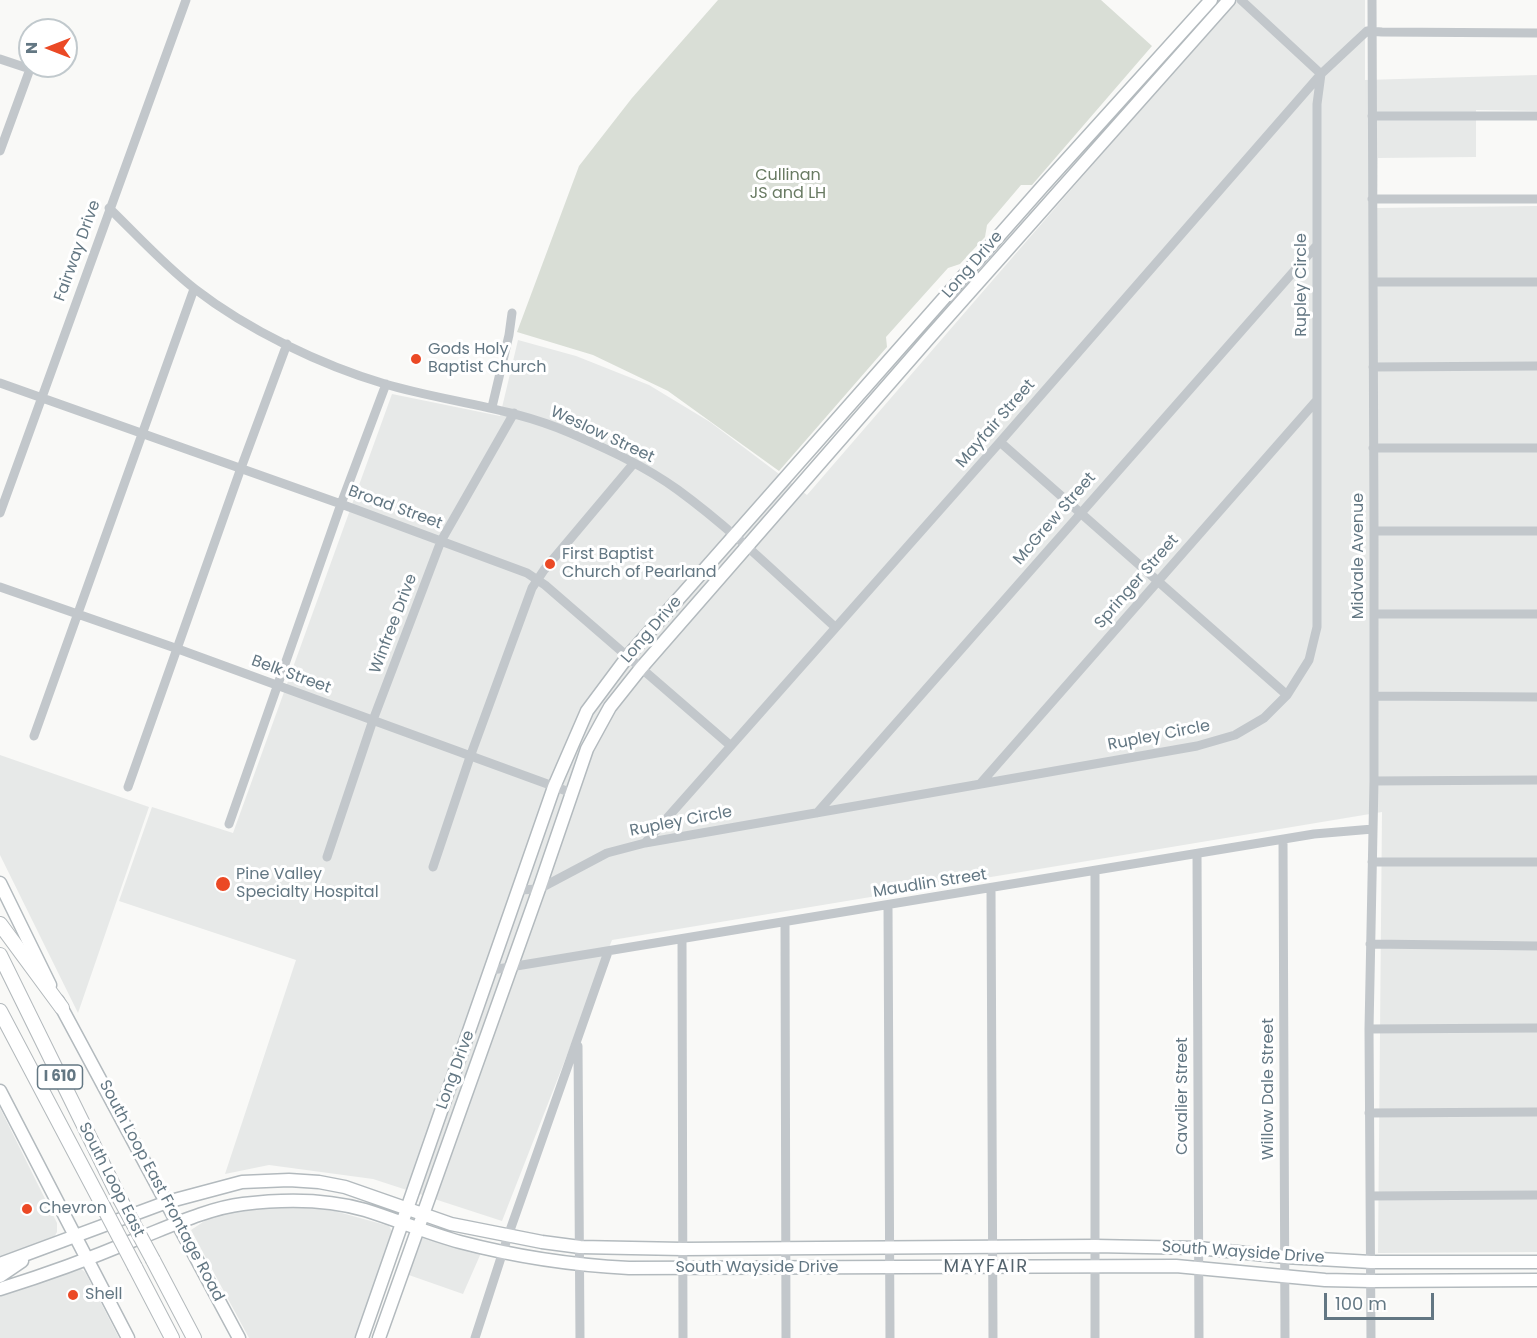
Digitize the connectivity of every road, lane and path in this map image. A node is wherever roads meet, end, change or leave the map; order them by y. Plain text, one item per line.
1 (184, 0) edge
2 (1211, 0) edge
3 (1229, 0) edge
4 (1241, 0) edge
5 (1372, 0) edge
6 (1372, 30) junction
7 (1537, 33) edge
8 (1163, 53) junction
9 (0, 59) edge
10 (1171, 65) junction
11 (1321, 74) junction
12 (1372, 116) junction
13 (1537, 116) edge
14 (1103, 120) junction
15 (1114, 130) junction
16 (0, 151) edge
17 (1043, 186) junction
18 (1056, 195) junction
19 (1372, 199) junction
20 (1537, 199) edge
21 (109, 208) junction
22 (1317, 245) junction
23 (978, 259) junction
24 (989, 270) junction
25 (1372, 282) junction
26 (1537, 282) edge
27 (194, 289) junction
28 (512, 313) dead end
29 (917, 329) junction
30 (928, 339) junction
31 (287, 344) junction
32 (1537, 366) edge
33 (1373, 367) junction
34 (0, 383) edge
35 (386, 384) junction
36 (42, 398) junction
37 (1317, 400) junction
38 (850, 406) junction
39 (492, 407) junction
40 (514, 414) junction
41 (861, 416) junction
42 (141, 433) junction
43 (1000, 442) junction
44 (1373, 448) junction
45 (1537, 448) edge
46 (634, 462) junction
47 (241, 468) junction
48 (789, 475) junction
49 (801, 486) junction
50 (4, 488) edge
51 (341, 504) junction
52 (0, 513) edge
53 (1080, 513) junction
54 (1374, 531) junction
55 (1537, 531) edge
56 (735, 537) junction
57 (441, 541) junction
58 (747, 547) junction
59 (537, 579) junction
60 (1158, 581) junction
61 (0, 587) edge
62 (678, 600) junction
63 (690, 613) junction
64 (1374, 614) junction
65 (1537, 614) edge
66 (76, 615) junction
67 (835, 627) junction
68 (178, 650) junction
69 (628, 656) junction
70 (641, 668) junction
71 (276, 685) junction
72 (1287, 695) junction
73 (1374, 696) junction
74 (1537, 697) edge
75 (373, 720) junction
76 (34, 736) dead end
77 (731, 746) junction
78 (470, 757) junction
79 (1537, 780) edge
80 (1374, 781) junction
81 (980, 784) junction
82 (128, 788) dead end
83 (554, 788) junction
84 (572, 793) junction
85 (818, 813) junction
86 (229, 824) dead end
87 (1373, 828) junction
88 (1283, 840) junction
89 (645, 843) junction
90 (1197, 854) junction
91 (327, 856) dead end
92 (1372, 862) junction
93 (1537, 862) edge
94 (433, 867) dead end
95 (1095, 872) junction
96 (0, 883) edge
97 (539, 889) junction
98 (991, 889) junction
99 (519, 890) junction
100 (888, 906) junction
101 (785, 923) junction
102 (0, 924) edge
103 (682, 940) junction
104 (1370, 944) junction
105 (1537, 946) edge
106 (608, 952) junction
107 (0, 955) edge
108 (512, 967) junction
109 (492, 970) junction
110 (62, 1008) junction
111 (0, 1011) edge
112 (1537, 1028) edge
113 (1369, 1029) junction
114 (578, 1039) junction
115 (464, 1046) junction
116 (481, 1053) junction
117 (0, 1091) edge
118 (1537, 1112) edge
119 (1369, 1113) junction
120 (435, 1128) junction
121 (451, 1134) junction
122 (289, 1180) junction
123 (1537, 1195) edge
124 (1370, 1196) junction
125 (284, 1201) junction
126 (167, 1202) junction
127 (408, 1208) junction
128 (423, 1213) junction
129 (178, 1223) junction
130 (402, 1224) junction
131 (418, 1228) junction
132 (74, 1235) junction
133 (508, 1236) junction
134 (580, 1246) junction
135 (993, 1246) junction
136 (1095, 1246) junction
137 (890, 1247) junction
138 (682, 1248) junction
139 (786, 1248) junction
140 (1198, 1248) junction
141 (38, 1250) junction
142 (503, 1253) junction
143 (1286, 1257) junction
144 (87, 1259) junction
145 (1371, 1262) junction
146 (1491, 1262) junction
147 (1537, 1262) edge
148 (0, 1264) edge
149 (580, 1264) junction
150 (993, 1266) junction
151 (1094, 1266) junction
152 (890, 1267) junction
153 (1198, 1267) junction
154 (682, 1268) junction
155 (786, 1268) junction
156 (1286, 1275) junction
157 (0, 1276) edge
158 (1491, 1280) junction
159 (1537, 1280) edge
160 (1371, 1281) junction
161 (0, 1289) edge
162 (374, 1305) junction
163 (389, 1310) junction
164 (128, 1338) edge
165 (172, 1338) edge
166 (194, 1338) edge
167 (239, 1338) edge
168 (362, 1338) edge
169 (379, 1338) edge
170 (476, 1338) edge
171 (580, 1338) edge
172 (683, 1338) edge
173 (786, 1338) edge
174 (890, 1338) edge
175 (993, 1338) edge
176 (1095, 1338) edge
177 (1199, 1338) edge
178 (1286, 1338) edge
179 (1371, 1338) edge

1 - 21 street, Fairway Drive
2 - 8 main road, Long Drive
3 - 10 main road, Long Drive
4 - 11 street
5 - 6 street, Midvale Avenue
6 - 7 street
6 - 11 street, Mayfair Street
6 - 12 street, Midvale Avenue
8 - 10 main road
8 - 14 main road, Long Drive
9 - 16 street
10 - 15 main road, Long Drive
11 - 22 street, Rupley Circle
11 - 43 street, Mayfair Street
12 - 13 street
12 - 19 street, Midvale Avenue
14 - 15 main road
14 - 17 main road, Long Drive
15 - 18 main road, Long Drive
17 - 18 main road
17 - 23 main road, Long Drive
18 - 24 main road, Long Drive
19 - 20 street
19 - 25 street, Midvale Avenue
21 - 27 street, Weslow Street
21 - 36 street, Fairway Drive
22 - 37 street, Rupley Circle
22 - 53 street, McGrew Street
23 - 24 main road
23 - 29 main road, Long Drive
24 - 30 main road, Long Drive
25 - 26 street
25 - 33 street, Midvale Avenue
27 - 31 street, Weslow Street
27 - 42 street
28 - 39 street
29 - 30 main road
29 - 38 main road, Long Drive
30 - 41 main road, Long Drive
31 - 35 street, Weslow Street
31 - 47 street
32 - 33 street
33 - 44 street, Midvale Avenue
34 - 36 street, Broad Street
35 - 39 street, Weslow Street
35 - 51 street
36 - 42 street, Broad Street
36 - 50 street, Fairway Drive
37 - 60 street, Springer Street
37 - 72 street, Rupley Circle
38 - 41 main road
38 - 48 main road, Long Drive
39 - 40 street, Weslow Street
40 - 46 street, Weslow Street
40 - 57 street, Winfree Drive
41 - 49 main road, Long Drive
42 - 47 street, Broad Street
42 - 66 street
43 - 53 street
43 - 67 street, Mayfair Street
44 - 45 street
44 - 54 street, Midvale Avenue
46 - 56 street, Weslow Street
46 - 59 street
47 - 51 street, Broad Street
47 - 68 street
48 - 49 main road
48 - 56 main road, Long Drive
49 - 58 main road, Long Drive
50 - 52 street, Fairway Drive
51 - 57 street, Broad Street
51 - 71 street
53 - 60 street
53 - 85 street, McGrew Street
54 - 55 street
54 - 64 street, Midvale Avenue
56 - 58 street, Weslow Street
56 - 62 main road, Long Drive
57 - 59 street, Broad Street
57 - 75 street, Winfree Drive
58 - 63 main road, Long Drive
58 - 67 street, Weslow Street
59 - 69 street, Broad Street
59 - 78 street
60 - 72 street
60 - 81 street, Springer Street
61 - 66 street, Belk Street
62 - 63 main road
62 - 69 main road, Long Drive
63 - 70 main road, Long Drive
64 - 65 street
64 - 73 street, Midvale Avenue
66 - 68 street, Belk Street
66 - 76 street
67 - 77 street, Mayfair Street
68 - 71 street, Belk Street
68 - 82 street
69 - 70 street, Broad Street
69 - 83 main road, Long Drive
70 - 77 street, Broad Street
70 - 84 main road, Long Drive
71 - 75 street, Belk Street
71 - 86 street
72 - 81 street, Rupley Circle
73 - 74 street
73 - 80 street, Midvale Avenue
75 - 78 street, Belk Street
75 - 91 street, Winfree Drive
77 - 89 street, Mayfair Street
78 - 83 street, Belk Street
78 - 94 street
79 - 80 street
80 - 87 street, Midvale Avenue
81 - 85 street, Rupley Circle
83 - 84 street, Belk Street
83 - 99 main road, Long Drive
84 - 97 main road, Long Drive
85 - 89 street, Rupley Circle
87 - 88 street, Maudlin Street
87 - 92 street, Midvale Avenue
88 - 90 street, Maudlin Street
88 - 143 street, Willow Dale Street
89 - 97 street, Rupley Circle
90 - 95 street, Maudlin Street
90 - 140 street, Cavalier Street
92 - 93 street
92 - 104 street, Midvale Avenue
95 - 98 street, Maudlin Street
95 - 136 street
96 - 110 main road, South Loop East Frontage Road
97 - 99 street, Rupley Circle
97 - 108 main road, Long Drive
98 - 100 street, Maudlin Street
98 - 135 street
99 - 109 main road, Long Drive
100 - 101 street, Maudlin Street
100 - 137 street
101 - 103 street, Maudlin Street
101 - 139 street
102 - 110 highway
103 - 106 street, Maudlin Street
103 - 138 street
104 - 105 street
104 - 113 street, Midvale Avenue
106 - 108 street, Maudlin Street
106 - 114 street
107 - 166 highway, South Loop East / I 610, bridge
108 - 109 street, Maudlin Street
108 - 116 main road, Long Drive
109 - 115 main road, Long Drive
110 - 126 main road, South Loop East Frontage Road
111 - 165 highway, South Loop East / I 610, bridge
112 - 113 street
113 - 119 street, Midvale Avenue
114 - 133 street
114 - 134 street
115 - 116 main road
115 - 120 main road, Long Drive
116 - 121 main road, Long Drive
117 - 132 main road
118 - 119 street
119 - 124 street, Midvale Avenue
120 - 121 main road
120 - 127 main road, Long Drive
121 - 128 main road, Long Drive
122 - 125 main road
122 - 126 main road, South Wayside Drive
122 - 127 main road, South Wayside Drive
123 - 124 street
124 - 145 street, Midvale Avenue
125 - 129 main road, South Wayside Drive
125 - 130 main road, South Wayside Drive
126 - 129 main road, South Loop East Frontage Road
126 - 132 main road, South Wayside Drive
127 - 128 main road, South Wayside Drive
127 - 130 main road, Long Drive
128 - 131 main road, Long Drive
128 - 133 main road, South Wayside Drive
129 - 144 main road, South Wayside Drive
129 - 167 main road, South Loop East Frontage Road
130 - 131 main road, South Wayside Drive
130 - 162 main road, Long Drive
131 - 142 main road, South Wayside Drive
131 - 163 main road, Long Drive
132 - 141 main road, South Wayside Drive
132 - 144 main road
133 - 134 main road, South Wayside Drive
133 - 142 street
134 - 138 main road, South Wayside Drive
134 - 149 street
135 - 136 main road, South Wayside Drive
135 - 137 main road, South Wayside Drive
135 - 150 street
136 - 140 main road, South Wayside Drive
136 - 151 street
137 - 139 main road, South Wayside Drive
137 - 152 street
138 - 139 main road, South Wayside Drive
138 - 154 street
139 - 155 street
140 - 143 main road, South Wayside Drive
140 - 153 street, Cavalier Street
141 - 148 main road, South Wayside Drive
141 - 157 main road
142 - 149 main road, South Wayside Drive
142 - 170 street
143 - 145 main road, South Wayside Drive
143 - 156 street, Willow Dale Street
144 - 161 main road, South Wayside Drive
144 - 164 main road
145 - 146 main road, South Wayside Drive
145 - 160 street
146 - 147 main road, South Wayside Drive
146 - 158 main road
149 - 154 main road, South Wayside Drive
149 - 171 street
150 - 151 main road, South Wayside Drive
150 - 152 main road, South Wayside Drive
150 - 175 street
151 - 153 main road, South Wayside Drive
151 - 176 street
152 - 155 main road, South Wayside Drive
152 - 174 street
153 - 156 main road, South Wayside Drive
153 - 177 street, Cavalier Street
154 - 155 main road, South Wayside Drive
154 - 172 street
155 - 173 street
156 - 160 main road, South Wayside Drive
156 - 178 street, Willow Dale Street
158 - 159 main road, South Wayside Drive
158 - 160 main road, South Wayside Drive
160 - 179 street
162 - 163 main road
162 - 168 main road, Long Drive
163 - 169 main road, Long Drive

